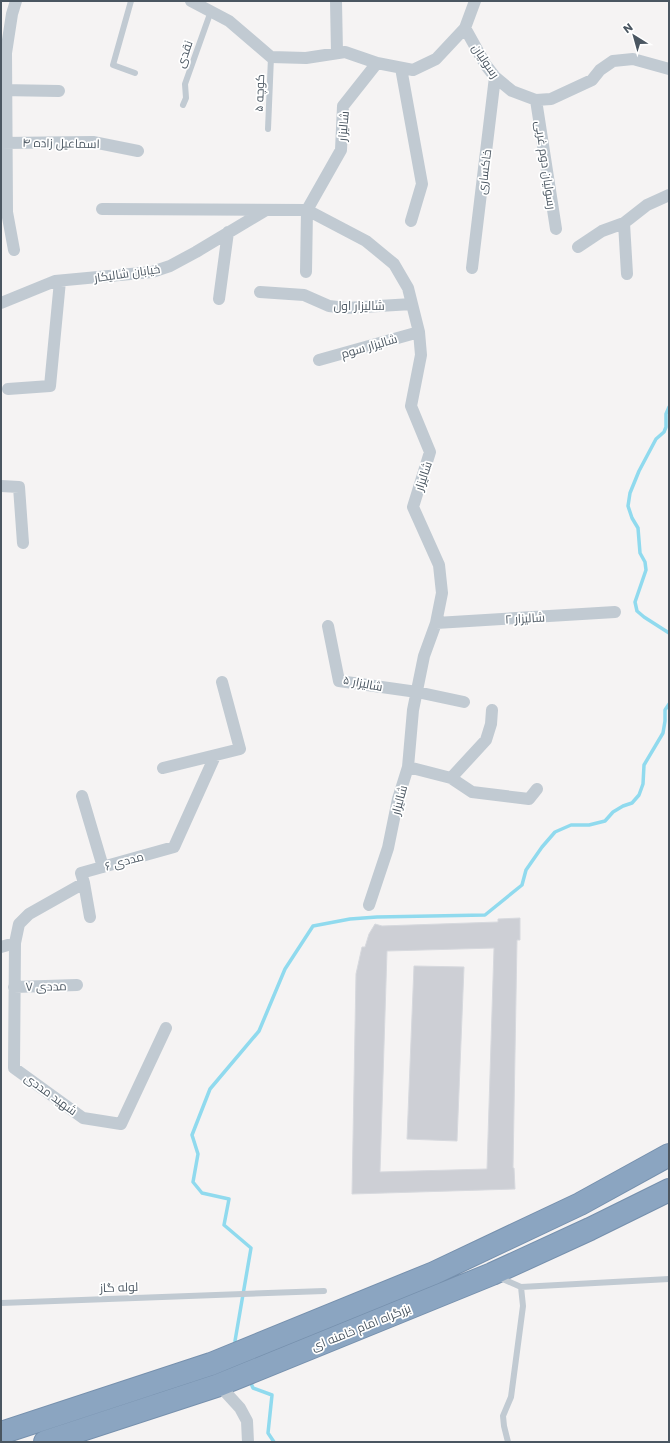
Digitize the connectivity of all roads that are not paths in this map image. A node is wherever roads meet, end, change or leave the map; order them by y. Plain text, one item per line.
1 (16, 1) edge
2 (131, 1) edge
3 (191, 1) edge
4 (336, 1) edge
5 (475, 1) edge
6 (211, 11) junction
7 (465, 28) junction
8 (337, 53) junction
9 (271, 57) junction
10 (376, 63) junction
11 (401, 68) junction
12 (669, 69) edge
13 (135, 74) dead end
14 (495, 77) junction
15 (4, 90) edge
16 (59, 91) dead end
17 (536, 100) junction
18 (183, 105) dead end
19 (268, 129) dead end
20 (4, 143) edge
21 (138, 151) dead end
22 (669, 195) edge
23 (4, 208) edge
24 (102, 209) dead end
25 (266, 210) junction
26 (306, 210) junction
27 (411, 221) dead end
28 (624, 223) junction
29 (556, 229) dead end
30 (228, 232) junction
31 (578, 247) dead end
32 (14, 250) dead end
33 (472, 268) dead end
34 (306, 272) dead end
35 (627, 274) dead end
36 (60, 281) junction
37 (260, 292) dead end
38 (219, 299) dead end
39 (1, 303) edge
40 (412, 304) junction
41 (419, 332) junction
42 (319, 360) dead end
43 (8, 389) dead end
44 (1, 486) edge
45 (23, 543) dead end
46 (615, 612) dead end
47 (436, 623) junction
48 (328, 626) dead end
49 (222, 682) dead end
50 (417, 692) junction
51 (464, 702) dead end
52 (492, 710) dead end
53 (215, 756) junction
54 (408, 767) junction
55 (162, 768) dead end
56 (451, 778) junction
57 (537, 789) dead end
58 (82, 796) dead end
59 (103, 867) junction
60 (84, 883) junction
61 (369, 905) dead end
62 (90, 917) dead end
63 (15, 943) junction
64 (1, 947) edge
65 (77, 986) dead end
66 (14, 987) junction
67 (166, 1028) dead end
68 (669, 1155) edge
69 (669, 1190) edge
70 (492, 1274) junction
71 (669, 1279) edge
72 (521, 1287) junction
73 (324, 1290) dead end
74 (1, 1303) edge
75 (238, 1378) junction
76 (1, 1433) edge
77 (45, 1442) edge
78 (248, 1442) edge
79 (508, 1442) edge

1 - 15 street
2 - 13 lane
3 - 6 street
4 - 8 street
5 - 7 street
6 - 9 street
6 - 18 lane, نقدی
7 - 11 street
7 - 14 street, رسولیان
8 - 9 street
8 - 10 street
9 - 19 lane, کوچه ۵
10 - 11 street
10 - 26 street, شالیزار
11 - 27 street
12 - 17 street
14 - 17 street, رسولیان
14 - 33 street, خاکساری
15 - 16 street
15 - 20 street
17 - 29 street, رسولیان دوم غربی
20 - 21 street, اسماعیل زاده ۴
20 - 23 street
22 - 28 street
23 - 32 street
24 - 25 street
25 - 26 street
25 - 30 street, خیابان شالیکار
26 - 34 street
26 - 40 street, شالیزار
28 - 31 street
28 - 35 street
30 - 36 street, خیابان شالیکار
30 - 38 street
36 - 39 street, خیابان شالیکار
36 - 43 street
37 - 40 street, شالیزار اول
40 - 41 street, شالیزار
41 - 42 street, شالیزار سوم
41 - 47 street, شالیزار
44 - 45 street
46 - 47 street, شالیزار ۲
47 - 50 street, شالیزار
48 - 50 street, شالیزار ۵
49 - 53 street
50 - 51 street
50 - 54 street, شالیزار
52 - 56 street
53 - 55 street
53 - 59 street, مددی ۶
54 - 56 street
54 - 61 street, شالیزار
56 - 57 street
58 - 59 street
59 - 60 street, مددی ۶
60 - 62 street
60 - 63 street
63 - 64 street
63 - 66 street, شهید مددی
65 - 66 street, مددی ۷
66 - 67 street, شهید مددی
68 - 76 highway, بزرگراه امام خامنه ای
69 - 70 highway, بزرگراه امام خامنه ای
70 - 72 lane
70 - 75 highway, بزرگراه امام خامنه ای
71 - 72 lane
72 - 79 lane
73 - 74 lane, لوله گاز
75 - 77 highway, بزرگراه امام خامنه ای
75 - 78 street

